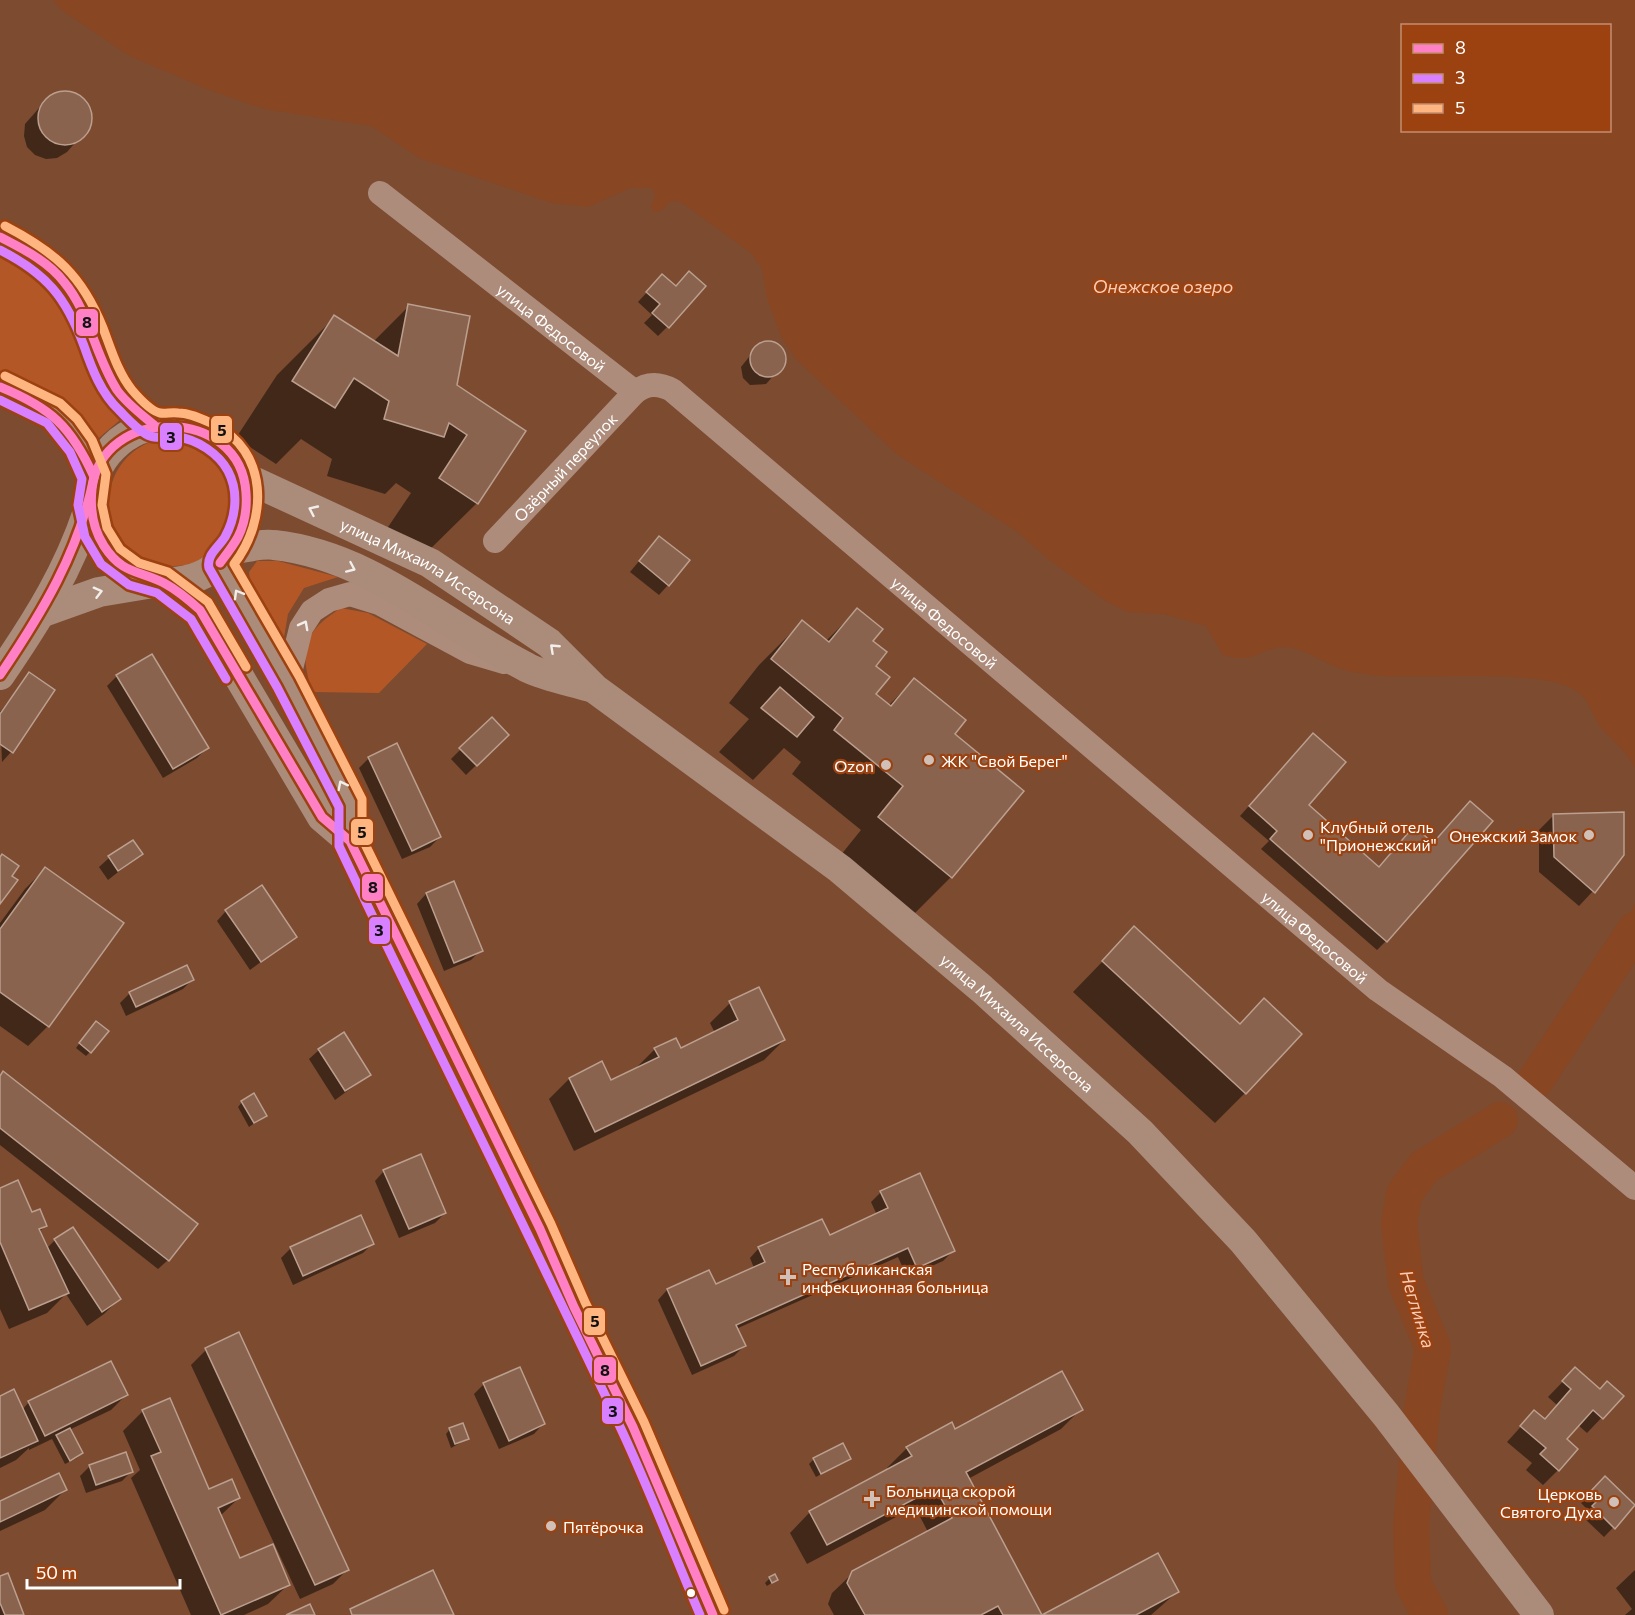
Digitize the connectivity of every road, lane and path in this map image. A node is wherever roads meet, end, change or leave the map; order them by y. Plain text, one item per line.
1 (380, 193) dead end
2 (0, 237) edge
3 (0, 387) edge
4 (635, 392) junction
5 (154, 425) junction
6 (244, 477) junction
7 (92, 491) junction
8 (495, 541) dead end
9 (227, 556) junction
10 (162, 582) junction
11 (44, 612) junction
12 (531, 669) junction
13 (0, 675) edge
14 (288, 681) junction
15 (595, 689) junction
16 (350, 841) junction
17 (1635, 1188) edge
18 (713, 1615) edge
19 (1539, 1615) edge

1 - 4 street, улица Федосовой
2 - 5 main road
3 - 7 main road
4 - 8 street, Озёрный переулок
4 - 17 street, улица Федосовой
5 - 6 main road
5 - 7 main road
6 - 9 main road
15 -> 6 main road, улица Михаила Иссерсона
7 - 10 main road
7 - 11 main road
9 - 10 main road
9 -> 12 main road, улица Михаила Иссерсона
14 -> 9 main road
11 -> 10 main road
10 - 16 main road
11 - 13 main road
14 -> 12 street
12 - 15 main road, улица Михаила Иссерсона
16 -> 14 main road
15 - 19 main road, улица Михаила Иссерсона
16 - 18 main road

